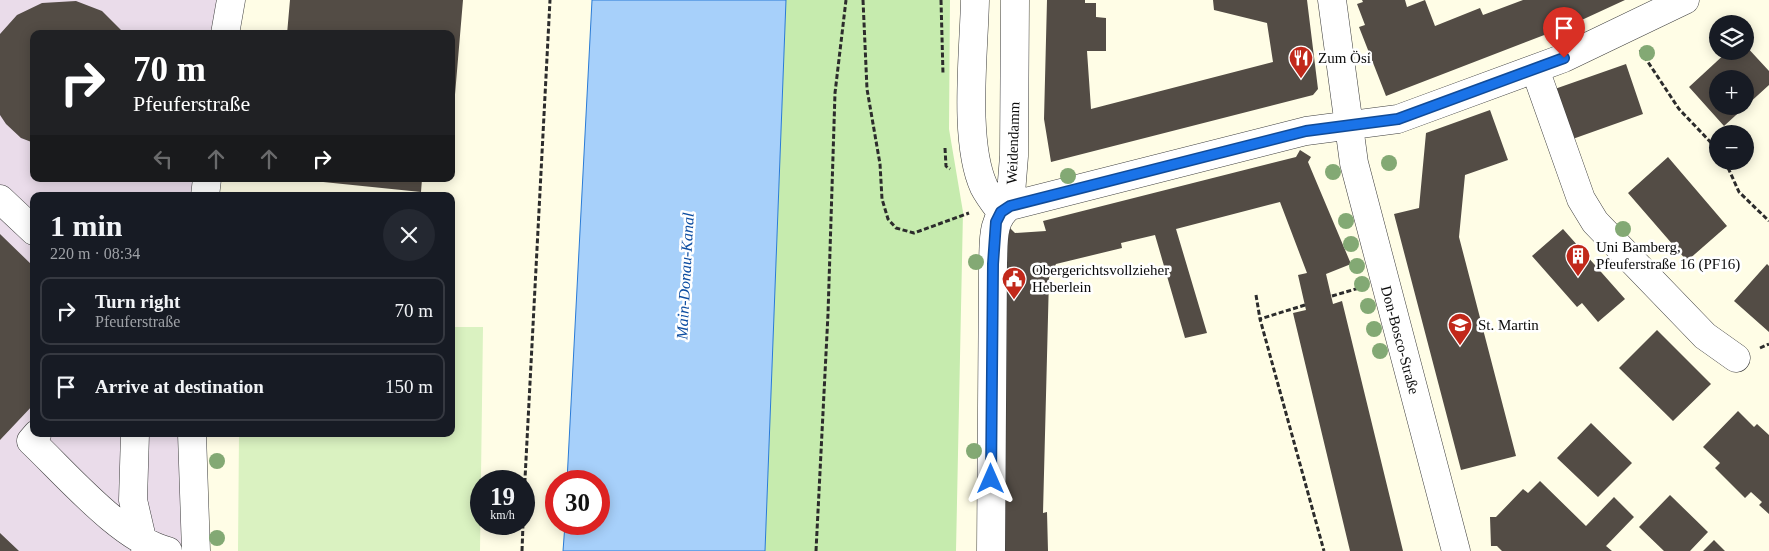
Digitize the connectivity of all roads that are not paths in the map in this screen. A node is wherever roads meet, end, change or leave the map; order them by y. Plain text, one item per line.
1 (231, 0) edge
2 (975, 0) edge
3 (1015, 0) edge
4 (1332, 0) edge
5 (1685, 0) edge
6 (226, 30) edge
7 (1535, 69) junction
8 (1350, 127) junction
9 (0, 198) edge
10 (1002, 207) junction
11 (30, 227) edge
12 (1736, 358) dead end
13 (34, 437) edge
14 (135, 437) edge
15 (192, 437) edge
16 (155, 547) edge
17 (196, 551) edge
18 (991, 551) edge
19 (1456, 551) edge

1 - 6 street
2 - 10 street
3 - 10 street, Weidendamm
4 - 8 street, Don-Bosco-Straße
5 - 7 street
7 - 8 street
7 - 12 street
8 - 10 street
8 - 19 street, Don-Bosco-Straße
9 - 11 street
10 - 18 street, Weidendamm
13 - 16 street
14 - 16 street
15 - 17 street

